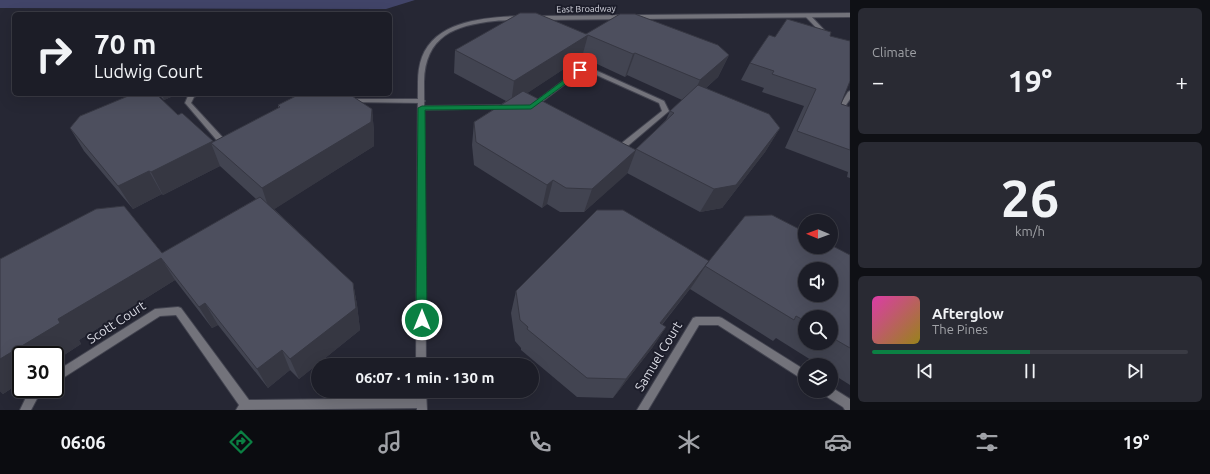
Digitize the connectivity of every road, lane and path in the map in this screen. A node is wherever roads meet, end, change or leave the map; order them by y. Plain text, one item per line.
1 (807, 15) junction
2 (850, 15) edge
3 (524, 18) edge
4 (532, 18) edge
5 (834, 43) edge
6 (850, 93) edge
7 (191, 96) edge
8 (345, 101) edge
9 (422, 104) junction
10 (516, 107) edge
11 (523, 107) edge
12 (531, 107) junction
13 (538, 111) edge
14 (850, 115) edge
15 (237, 142) edge
16 (612, 148) edge
17 (422, 358) edge
18 (64, 372) edge
19 (798, 372) edge
20 (838, 397) edge
21 (31, 398) edge
22 (421, 406) edge
23 (243, 408) edge
24 (850, 409) edge
25 (25, 410) edge
26 (642, 410) edge

1 - 2 street, East Broadway
1 - 4 street, East Broadway
1 - 5 street
3 - 9 street
6 - 14 street
7 - 15 street
8 - 9 street
9 - 10 street
9 - 17 street
11 - 12 street
12 - 13 street
12 - 16 street
18 - 23 street, Scott Court
19 - 26 street, Samuel Court
20 - 24 street
21 - 25 street
22 - 23 street, Scott Court

